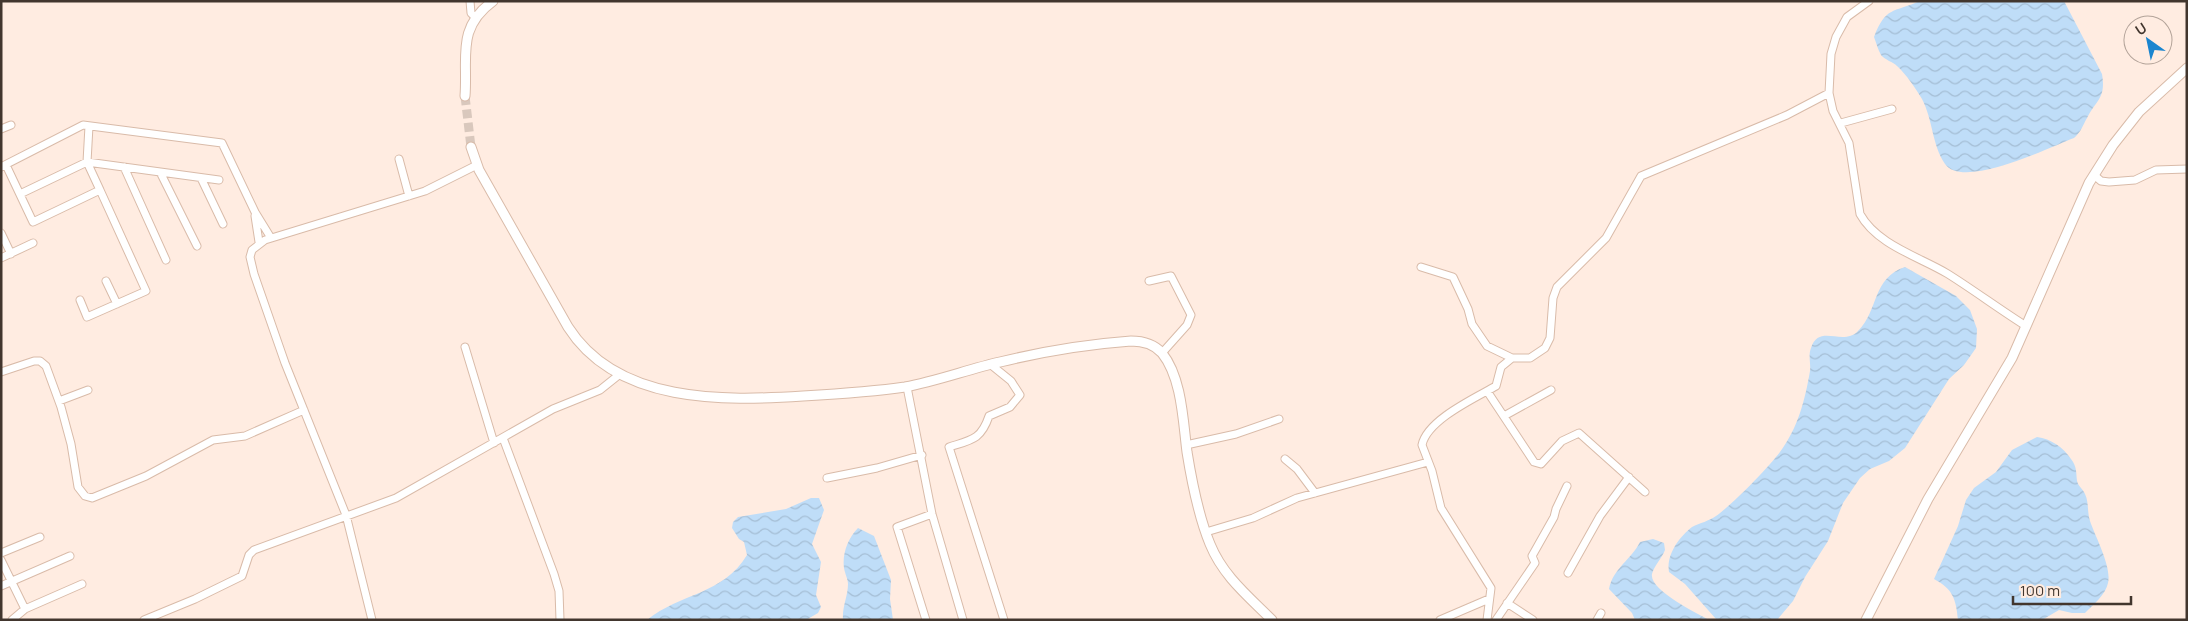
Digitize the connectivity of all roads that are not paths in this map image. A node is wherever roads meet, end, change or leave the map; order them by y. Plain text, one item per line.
1 (470, 1) edge
2 (493, 1) edge
3 (1869, 1) edge
4 (475, 17) junction
5 (2187, 68) edge
6 (1829, 93) junction
7 (465, 96) tunnel mouth
8 (1892, 109) dead end
9 (1841, 123) junction
10 (11, 125) dead end
11 (89, 126) junction
12 (1, 130) edge
13 (471, 147) tunnel mouth
14 (399, 159) dead end
15 (87, 162) junction
16 (477, 165) junction
17 (4, 166) edge
18 (124, 167) junction
19 (2187, 169) edge
20 (161, 174) junction
21 (2094, 175) junction
22 (201, 178) junction
23 (219, 180) dead end
24 (100, 190) junction
25 (20, 194) junction
26 (409, 196) junction
27 (255, 212) junction
28 (223, 224) dead end
29 (1, 233) edge
30 (272, 238) junction
31 (259, 242) junction
32 (33, 244) dead end
33 (197, 246) dead end
34 (11, 254) junction
35 (1, 258) edge
36 (166, 260) dead end
37 (1421, 267) dead end
38 (106, 281) dead end
39 (1149, 281) dead end
40 (80, 300) dead end
41 (116, 304) junction
42 (2026, 326) junction
43 (465, 347) dead end
44 (1162, 353) junction
45 (1512, 358) junction
46 (990, 364) junction
47 (1, 372) edge
48 (620, 374) junction
49 (907, 386) junction
50 (88, 390) dead end
51 (1552, 390) dead end
52 (1487, 391) junction
53 (59, 401) junction
54 (304, 410) junction
55 (1504, 416) junction
56 (1278, 419) dead end
57 (503, 438) junction
58 (494, 443) junction
59 (1186, 445) junction
60 (922, 455) junction
61 (1286, 459) dead end
62 (1428, 462) junction
63 (1629, 477) junction
64 (827, 478) dead end
65 (1567, 486) dead end
66 (1645, 492) dead end
67 (1315, 493) junction
68 (932, 514) junction
69 (346, 515) junction
70 (1206, 532) junction
71 (40, 537) dead end
72 (1, 553) edge
73 (70, 556) dead end
74 (1, 560) edge
75 (1568, 574) dead end
76 (12, 581) junction
77 (82, 584) dead end
78 (1, 586) edge
79 (1490, 598) junction
80 (1507, 603) junction
81 (25, 609) junction
82 (1601, 613) dead end
83 (12, 620) edge
84 (144, 620) edge
85 (372, 620) edge
86 (560, 620) edge
87 (926, 620) edge
88 (962, 620) edge
89 (1004, 620) edge
90 (1272, 620) edge
91 (1440, 620) edge
92 (1486, 620) edge
93 (1496, 620) edge
94 (1533, 620) edge
95 (1597, 620) edge
96 (1866, 620) edge

1 - 4 street
2 - 4 street
3 - 6 street
4 - 7 street
5 - 21 street
6 - 9 street
6 - 45 street
8 - 9 street
9 - 42 street
10 - 12 street
11 - 15 street
11 - 17 street
11 - 27 street
13 - 16 street
14 - 26 street
15 - 18 street
15 - 24 street
15 - 25 street
16 - 26 street
16 - 48 street
17 - 25 street
18 - 20 street
18 - 36 street
19 - 21 street
20 - 22 street
20 - 33 street
21 - 42 street
22 - 23 street
22 - 28 street
24 - 25 street
24 - 41 street
26 - 30 street
27 - 30 street
27 - 31 street
29 - 34 street
30 - 31 street
31 - 54 street
32 - 34 street
34 - 35 street
37 - 45 street
38 - 41 street
39 - 44 street
40 - 41 street
42 - 96 street
43 - 58 street
44 - 46 street
44 - 59 street
45 - 52 street
46 - 49 street
46 - 89 street
47 - 53 street
48 - 49 street
48 - 57 street
49 - 60 street
50 - 53 street
51 - 55 street
52 - 55 street
52 - 62 street
53 - 54 street
54 - 69 street
55 - 63 street
56 - 59 street
57 - 58 street
57 - 86 street
58 - 69 street
59 - 70 street
60 - 64 street
60 - 68 street
61 - 67 street
62 - 67 street
62 - 79 street
63 - 66 street
63 - 75 street
65 - 80 street
67 - 70 street
68 - 87 street
68 - 88 street
69 - 84 street
69 - 85 street
70 - 90 street
71 - 72 street
73 - 76 street
74 - 76 street
76 - 78 street
76 - 81 street
77 - 81 street
79 - 91 street
79 - 92 street
80 - 93 street
80 - 94 street
81 - 83 street
82 - 95 street

